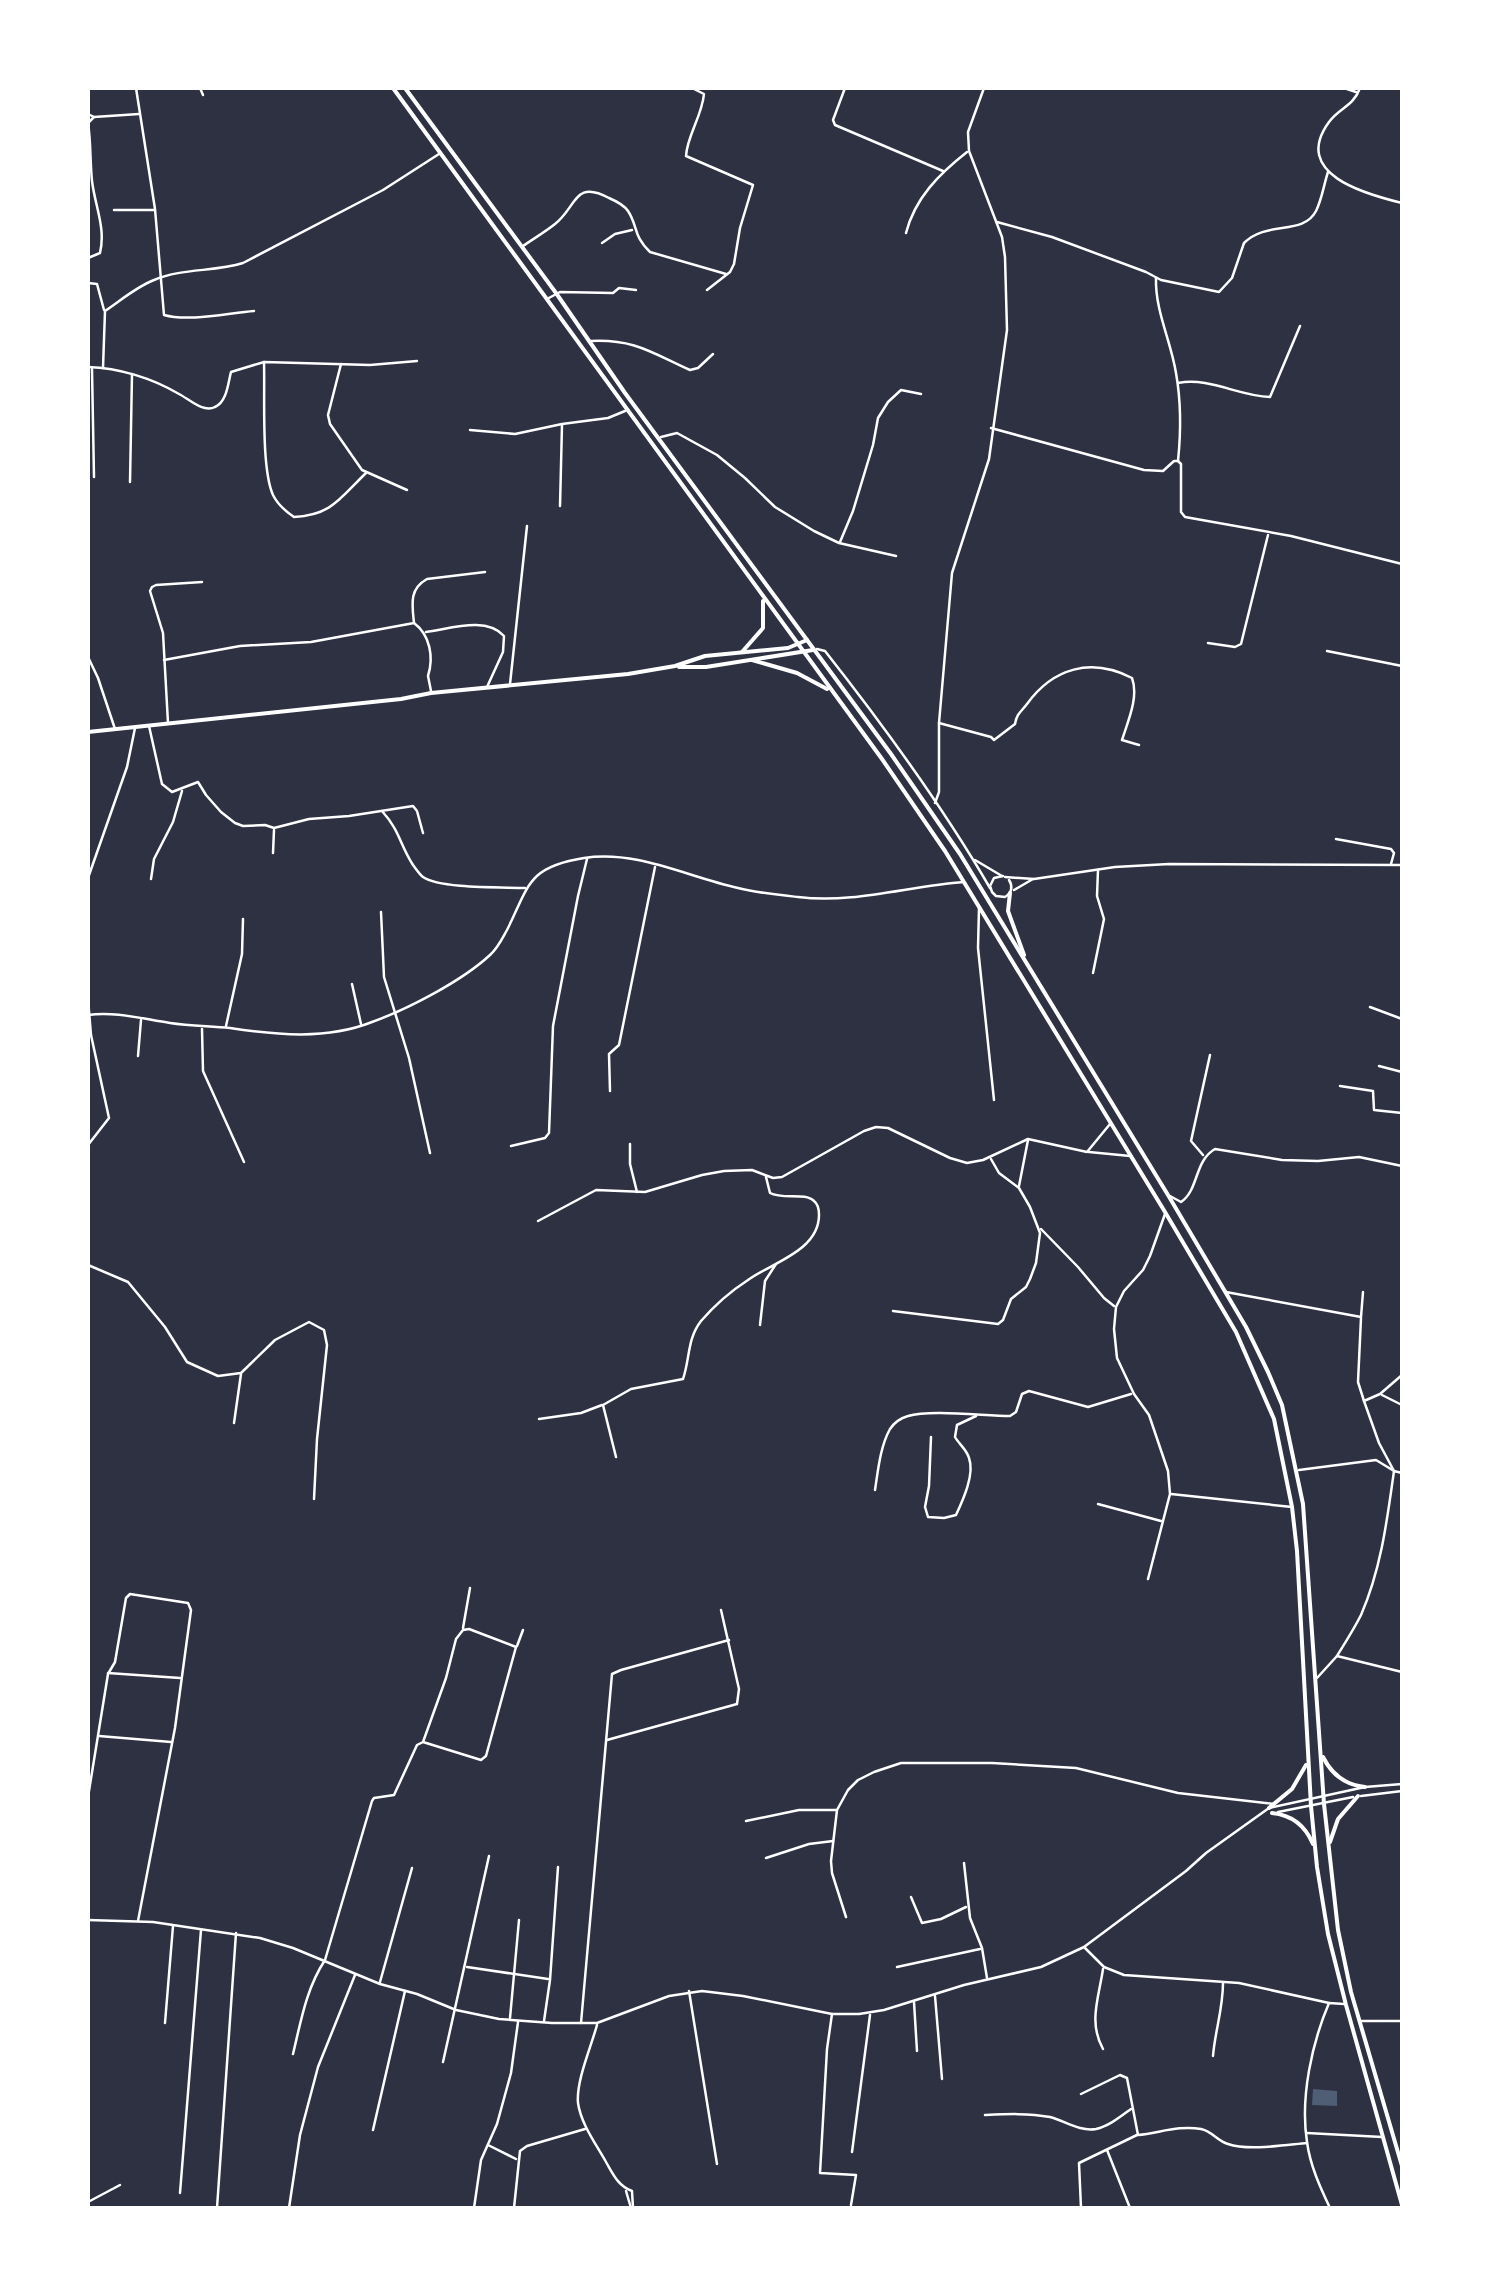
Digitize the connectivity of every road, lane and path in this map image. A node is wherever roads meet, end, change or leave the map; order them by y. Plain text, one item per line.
1 (136, 88) edge
2 (200, 88) edge
3 (393, 88) edge
4 (406, 88) edge
5 (692, 88) edge
6 (845, 88) edge
7 (984, 88) edge
8 (1344, 88) edge
9 (1359, 90) edge
10 (204, 95) dead end
11 (88, 114) edge
12 (140, 114) junction
13 (94, 116) junction
14 (968, 151) junction
15 (439, 154) junction
16 (89, 164) edge
17 (943, 170) junction
18 (1328, 172) junction
19 (1402, 204) edge
20 (114, 210) dead end
21 (156, 210) junction
22 (998, 222) junction
23 (634, 230) junction
24 (906, 233) dead end
25 (602, 242) dead end
26 (522, 247) junction
27 (88, 258) edge
28 (726, 274) junction
29 (163, 277) junction
30 (1156, 277) junction
31 (88, 283) edge
32 (636, 290) dead end
33 (707, 290) dead end
34 (556, 293) junction
35 (547, 299) junction
36 (105, 311) junction
37 (254, 311) dead end
38 (1300, 326) dead end
39 (590, 341) junction
40 (712, 354) dead end
41 (598, 355) junction
42 (590, 360) junction
43 (417, 361) dead end
44 (264, 362) junction
45 (342, 363) junction
46 (90, 367) edge
47 (103, 368) junction
48 (132, 374) junction
49 (1177, 383) junction
50 (921, 394) dead end
51 (626, 410) junction
52 (562, 424) junction
53 (991, 428) junction
54 (470, 430) dead end
55 (660, 438) junction
56 (1178, 461) junction
57 (366, 473) junction
58 (94, 477) dead end
59 (130, 482) dead end
60 (407, 490) dead end
61 (560, 506) dead end
62 (527, 526) dead end
63 (1269, 533) junction
64 (839, 543) junction
65 (896, 556) dead end
66 (1402, 564) edge
67 (485, 572) dead end
68 (202, 582) dead end
69 (762, 596) junction
70 (414, 622) junction
71 (426, 632) junction
72 (807, 640) junction
73 (1208, 643) dead end
74 (797, 644) junction
75 (814, 650) junction
76 (742, 652) junction
77 (1327, 652) dead end
78 (804, 653) junction
79 (88, 657) edge
80 (164, 660) junction
81 (752, 660) junction
82 (674, 666) junction
83 (1402, 666) edge
84 (510, 686) junction
85 (486, 688) junction
86 (830, 691) junction
87 (431, 693) junction
88 (939, 723) junction
89 (148, 724) junction
90 (168, 724) junction
91 (135, 727) junction
92 (116, 729) junction
93 (88, 732) edge
94 (1138, 745) dead end
95 (934, 781) junction
96 (923, 786) junction
97 (182, 789) junction
98 (935, 804) junction
99 (381, 810) junction
100 (274, 828) junction
101 (423, 833) dead end
102 (1336, 839) dead end
103 (272, 853) dead end
104 (587, 858) junction
105 (974, 859) junction
106 (655, 864) junction
107 (1390, 865) junction
108 (1402, 865) edge
109 (1098, 869) junction
110 (1004, 877) junction
111 (88, 878) edge
112 (151, 879) dead end
113 (1034, 879) junction
114 (964, 882) junction
115 (526, 888) junction
116 (990, 888) junction
117 (1010, 893) junction
118 (980, 907) junction
119 (381, 912) dead end
120 (242, 919) dead end
121 (1028, 964) junction
122 (1093, 973) dead end
123 (352, 984) dead end
124 (88, 999) edge
125 (1370, 1007) dead end
126 (394, 1013) junction
127 (88, 1014) edge
128 (141, 1018) junction
129 (1402, 1019) edge
130 (362, 1026) junction
131 (202, 1027) junction
132 (226, 1028) junction
133 (1210, 1055) dead end
134 (138, 1056) dead end
135 (1379, 1066) dead end
136 (1402, 1072) edge
137 (1340, 1086) dead end
138 (610, 1091) dead end
139 (994, 1100) dead end
140 (1402, 1113) edge
141 (1111, 1123) junction
142 (1028, 1139) junction
143 (630, 1144) dead end
144 (88, 1145) edge
145 (510, 1146) dead end
146 (1087, 1152) junction
147 (430, 1153) dead end
148 (1132, 1156) junction
149 (1204, 1156) junction
150 (990, 1157) junction
151 (244, 1162) dead end
152 (1402, 1166) edge
153 (766, 1176) junction
154 (1018, 1188) junction
155 (638, 1193) junction
156 (1168, 1195) junction
157 (1166, 1212) junction
158 (538, 1221) dead end
159 (1038, 1226) junction
160 (777, 1263) junction
161 (88, 1264) edge
162 (1225, 1292) junction
163 (1362, 1292) dead end
164 (1116, 1307) junction
165 (893, 1311) dead end
166 (1361, 1316) junction
167 (760, 1325) dead end
168 (241, 1373) junction
169 (1402, 1375) edge
170 (1134, 1394) junction
171 (1380, 1394) junction
172 (1364, 1401) junction
173 (603, 1404) junction
174 (1402, 1405) edge
175 (977, 1415) junction
176 (539, 1418) dead end
177 (234, 1423) dead end
178 (931, 1438) dead end
179 (616, 1457) dead end
180 (1297, 1470) junction
181 (1394, 1471) junction
182 (1402, 1473) edge
183 (875, 1490) dead end
184 (1170, 1494) junction
185 (314, 1500) dead end
186 (1098, 1504) dead end
187 (1292, 1507) junction
188 (1163, 1522) junction
189 (1148, 1579) dead end
190 (470, 1588) dead end
191 (721, 1610) dead end
192 (463, 1630) junction
193 (523, 1630) dead end
194 (728, 1640) junction
195 (516, 1647) junction
196 (1337, 1656) junction
197 (1402, 1672) edge
198 (108, 1673) junction
199 (182, 1678) junction
200 (1316, 1678) junction
201 (97, 1736) junction
202 (605, 1740) junction
203 (172, 1742) junction
204 (424, 1742) junction
205 (1321, 1748) junction
206 (1308, 1760) junction
207 (1402, 1784) edge
208 (1366, 1787) junction
209 (1402, 1792) edge
210 (1324, 1795) junction
211 (1358, 1796) junction
212 (88, 1797) edge
213 (1310, 1798) junction
214 (1276, 1804) junction
215 (1324, 1804) junction
216 (1311, 1806) junction
217 (837, 1810) junction
218 (1270, 1810) junction
219 (746, 1821) dead end
220 (834, 1840) junction
221 (1315, 1850) junction
222 (1328, 1852) junction
223 (489, 1856) dead end
224 (766, 1858) dead end
225 (964, 1862) dead end
226 (558, 1866) dead end
227 (412, 1868) dead end
228 (911, 1898) dead end
229 (968, 1906) junction
230 (846, 1917) dead end
231 (88, 1920) edge
232 (520, 1920) dead end
233 (138, 1921) junction
234 (173, 1925) junction
235 (201, 1928) junction
236 (236, 1933) junction
237 (1084, 1947) junction
238 (982, 1948) junction
239 (325, 1960) junction
240 (897, 1966) dead end
241 (466, 1967) junction
242 (1104, 1968) junction
243 (356, 1974) junction
244 (515, 1974) junction
245 (550, 1980) junction
246 (987, 1980) junction
247 (1223, 1982) junction
248 (380, 1984) junction
249 (404, 1991) junction
250 (689, 1992) junction
251 (935, 1994) junction
252 (914, 2002) junction
253 (1329, 2003) junction
254 (1346, 2004) junction
255 (456, 2010) junction
256 (870, 2013) junction
257 (832, 2014) junction
258 (510, 2020) junction
259 (518, 2020) junction
260 (1360, 2021) junction
261 (1402, 2021) edge
262 (165, 2023) dead end
263 (544, 2023) junction
264 (580, 2024) junction
265 (597, 2024) junction
266 (1102, 2049) dead end
267 (917, 2051) dead end
268 (293, 2054) dead end
269 (1214, 2056) dead end
270 (443, 2062) dead end
271 (942, 2078) dead end
272 (1080, 2094) dead end
273 (1132, 2108) junction
274 (986, 2116) dead end
275 (587, 2128) junction
276 (372, 2130) dead end
277 (1306, 2133) junction
278 (1138, 2134) junction
279 (1382, 2137) junction
280 (1307, 2143) junction
281 (486, 2145) junction
282 (1107, 2150) junction
283 (852, 2152) dead end
284 (518, 2160) junction
285 (717, 2164) dead end
286 (1402, 2166) edge
287 (120, 2185) dead end
288 (180, 2193) dead end
289 (88, 2202) edge
290 (851, 2205) dead end
291 (1402, 2205) edge
292 (217, 2208) edge
293 (288, 2208) edge
294 (474, 2208) edge
295 (514, 2208) edge
296 (632, 2208) edge
297 (1081, 2208) edge
298 (1130, 2208) edge
299 (1330, 2208) edge

1 - 12 street
2 - 10 street
3 - 15 main road
4 - 26 main road
5 - 28 street
6 - 17 street
7 - 14 street
8 - 9 street
9 - 18 street
11 - 13 street
12 - 13 street
12 - 21 street
13 - 16 street
14 - 17 street
14 - 22 street
15 - 29 street
15 - 35 main road
16 - 27 street
17 - 24 street
18 - 19 street
18 - 30 street
20 - 21 street
21 - 29 street
22 - 30 street
22 - 53 street
23 - 25 street
23 - 26 street
23 - 28 street
26 - 34 main road
28 - 33 street
29 - 36 street
29 - 37 street
30 - 49 street
31 - 36 street
32 - 34 street
34 - 35 street
34 - 39 main road
35 - 42 main road
36 - 47 street
38 - 49 street
39 - 40 street
39 - 41 main road
41 - 42 main road
41 - 55 main road
42 - 51 main road
43 - 45 street
44 - 45 street
44 - 48 street
44 - 57 street
45 - 57 street
46 - 47 street
46 - 58 street
47 - 48 street
48 - 59 street
49 - 56 street
50 - 64 street
51 - 52 street
51 - 69 main road
52 - 54 street
52 - 61 street
53 - 56 street
53 - 88 street
55 - 64 street
55 - 72 main road
56 - 63 street
57 - 60 street
62 - 84 street
63 - 66 street
63 - 73 street
64 - 65 street
67 - 70 street
68 - 80 street
69 - 74 main road
69 - 76 main road
70 - 71 street
70 - 80 street
71 - 85 street
71 - 87 street
72 - 74 main road
72 - 75 main road
74 - 76 main road
74 - 78 main road
75 - 78 main road
75 - 96 street
75 - 121 main road
76 - 82 main road
77 - 83 street
78 - 81 main road
78 - 86 main road
79 - 92 street
80 - 90 street
81 - 82 main road
81 - 86 main road
82 - 84 main road
84 - 85 main road
85 - 87 main road
86 - 114 main road
87 - 90 main road
88 - 94 street
88 - 95 street
89 - 90 main road
89 - 91 main road
89 - 97 street
91 - 92 main road
91 - 111 street
92 - 93 main road
95 - 96 street
95 - 98 street
96 - 98 street
97 - 100 street
97 - 112 street
98 - 105 street
99 - 100 street
99 - 101 street
99 - 115 street
100 - 103 street
102 - 107 street
104 - 106 street
104 - 115 street
104 - 145 street
105 - 110 street
105 - 116 street
106 - 114 street
106 - 138 street
107 - 108 street
107 - 109 street
109 - 113 street
109 - 122 street
110 - 113 street
110 - 116 street
110 - 117 street
113 - 117 street
114 - 118 main road
115 - 126 street
116 - 117 street
117 - 121 main road
118 - 139 street
118 - 141 main road
119 - 126 street
120 - 132 street
121 - 156 main road
123 - 130 street
124 - 127 street
125 - 129 street
126 - 130 street
126 - 147 street
127 - 128 street
127 - 144 street
128 - 131 street
128 - 134 street
130 - 132 street
131 - 132 street
131 - 151 street
133 - 149 street
135 - 136 street
137 - 140 street
141 - 146 street
141 - 148 main road
142 - 146 street
142 - 150 street
142 - 154 street
143 - 155 street
146 - 148 street
148 - 157 main road
149 - 152 street
149 - 156 street
150 - 153 street
150 - 154 street
153 - 155 street
153 - 160 street
154 - 159 street
155 - 158 street
156 - 162 main road
157 - 164 street
157 - 187 main road
159 - 164 street
159 - 165 street
160 - 167 street
160 - 173 street
161 - 168 street
162 - 166 street
162 - 180 main road
163 - 166 street
164 - 170 street
166 - 172 street
168 - 177 street
168 - 185 street
169 - 171 street
170 - 175 street
170 - 184 street
171 - 172 street
171 - 174 street
172 - 181 street
173 - 176 street
173 - 179 street
175 - 178 street
175 - 183 street
180 - 181 street
180 - 200 main road
181 - 182 street
181 - 196 street
184 - 187 street
184 - 188 street
186 - 188 street
187 - 206 main road
188 - 189 street
190 - 192 street
191 - 194 street
192 - 195 street
192 - 204 street
193 - 195 street
194 - 202 street
194 - 202 street
195 - 204 street
196 - 197 street
196 - 200 street
198 - 199 street
198 - 199 street
198 - 201 street
199 - 203 street
200 - 205 main road
201 - 203 street
201 - 212 street
202 - 264 street
203 - 233 street
204 - 239 street
205 - 208 main road
205 - 210 main road
206 - 213 main road
206 - 214 main road
207 - 208 street
208 - 210 street
209 - 211 street
210 - 213 street
210 - 215 main road
211 - 215 street
211 - 222 main road
213 - 216 main road
213 - 218 street
214 - 217 street
214 - 218 main road
215 - 216 street
215 - 222 main road
216 - 218 street
216 - 221 main road
217 - 219 street
217 - 220 street
218 - 221 main road
218 - 237 street
220 - 224 street
220 - 230 street
221 - 254 main road
222 - 260 main road
223 - 241 street
225 - 229 street
226 - 245 street
227 - 248 street
228 - 229 street
229 - 238 street
231 - 233 street
232 - 244 street
233 - 234 street
234 - 235 street
234 - 262 street
235 - 236 street
235 - 288 street
236 - 239 street
236 - 292 street
237 - 242 street
237 - 246 street
238 - 240 street
238 - 246 street
239 - 243 street
239 - 268 street
241 - 244 street
241 - 255 street
242 - 247 street
242 - 266 street
243 - 248 street
243 - 293 street
244 - 245 street
244 - 258 street
245 - 263 street
246 - 251 street
247 - 253 street
247 - 269 street
248 - 249 street
249 - 255 street
249 - 276 street
250 - 257 street
250 - 265 street
250 - 285 street
251 - 252 street
251 - 271 street
252 - 256 street
252 - 267 street
253 - 254 street
253 - 277 street
254 - 279 main road
255 - 258 street
255 - 270 street
256 - 257 street
256 - 283 street
257 - 290 street
258 - 259 street
259 - 263 street
259 - 281 street
260 - 261 street
260 - 286 main road
263 - 264 street
264 - 265 street
265 - 275 street
272 - 273 street
273 - 274 street
273 - 278 street
275 - 284 street
275 - 296 street
277 - 279 street
277 - 280 street
278 - 280 street
278 - 282 street
279 - 291 main road
280 - 299 street
281 - 284 street
281 - 294 street
282 - 297 street
282 - 298 street
284 - 295 street
287 - 289 street

